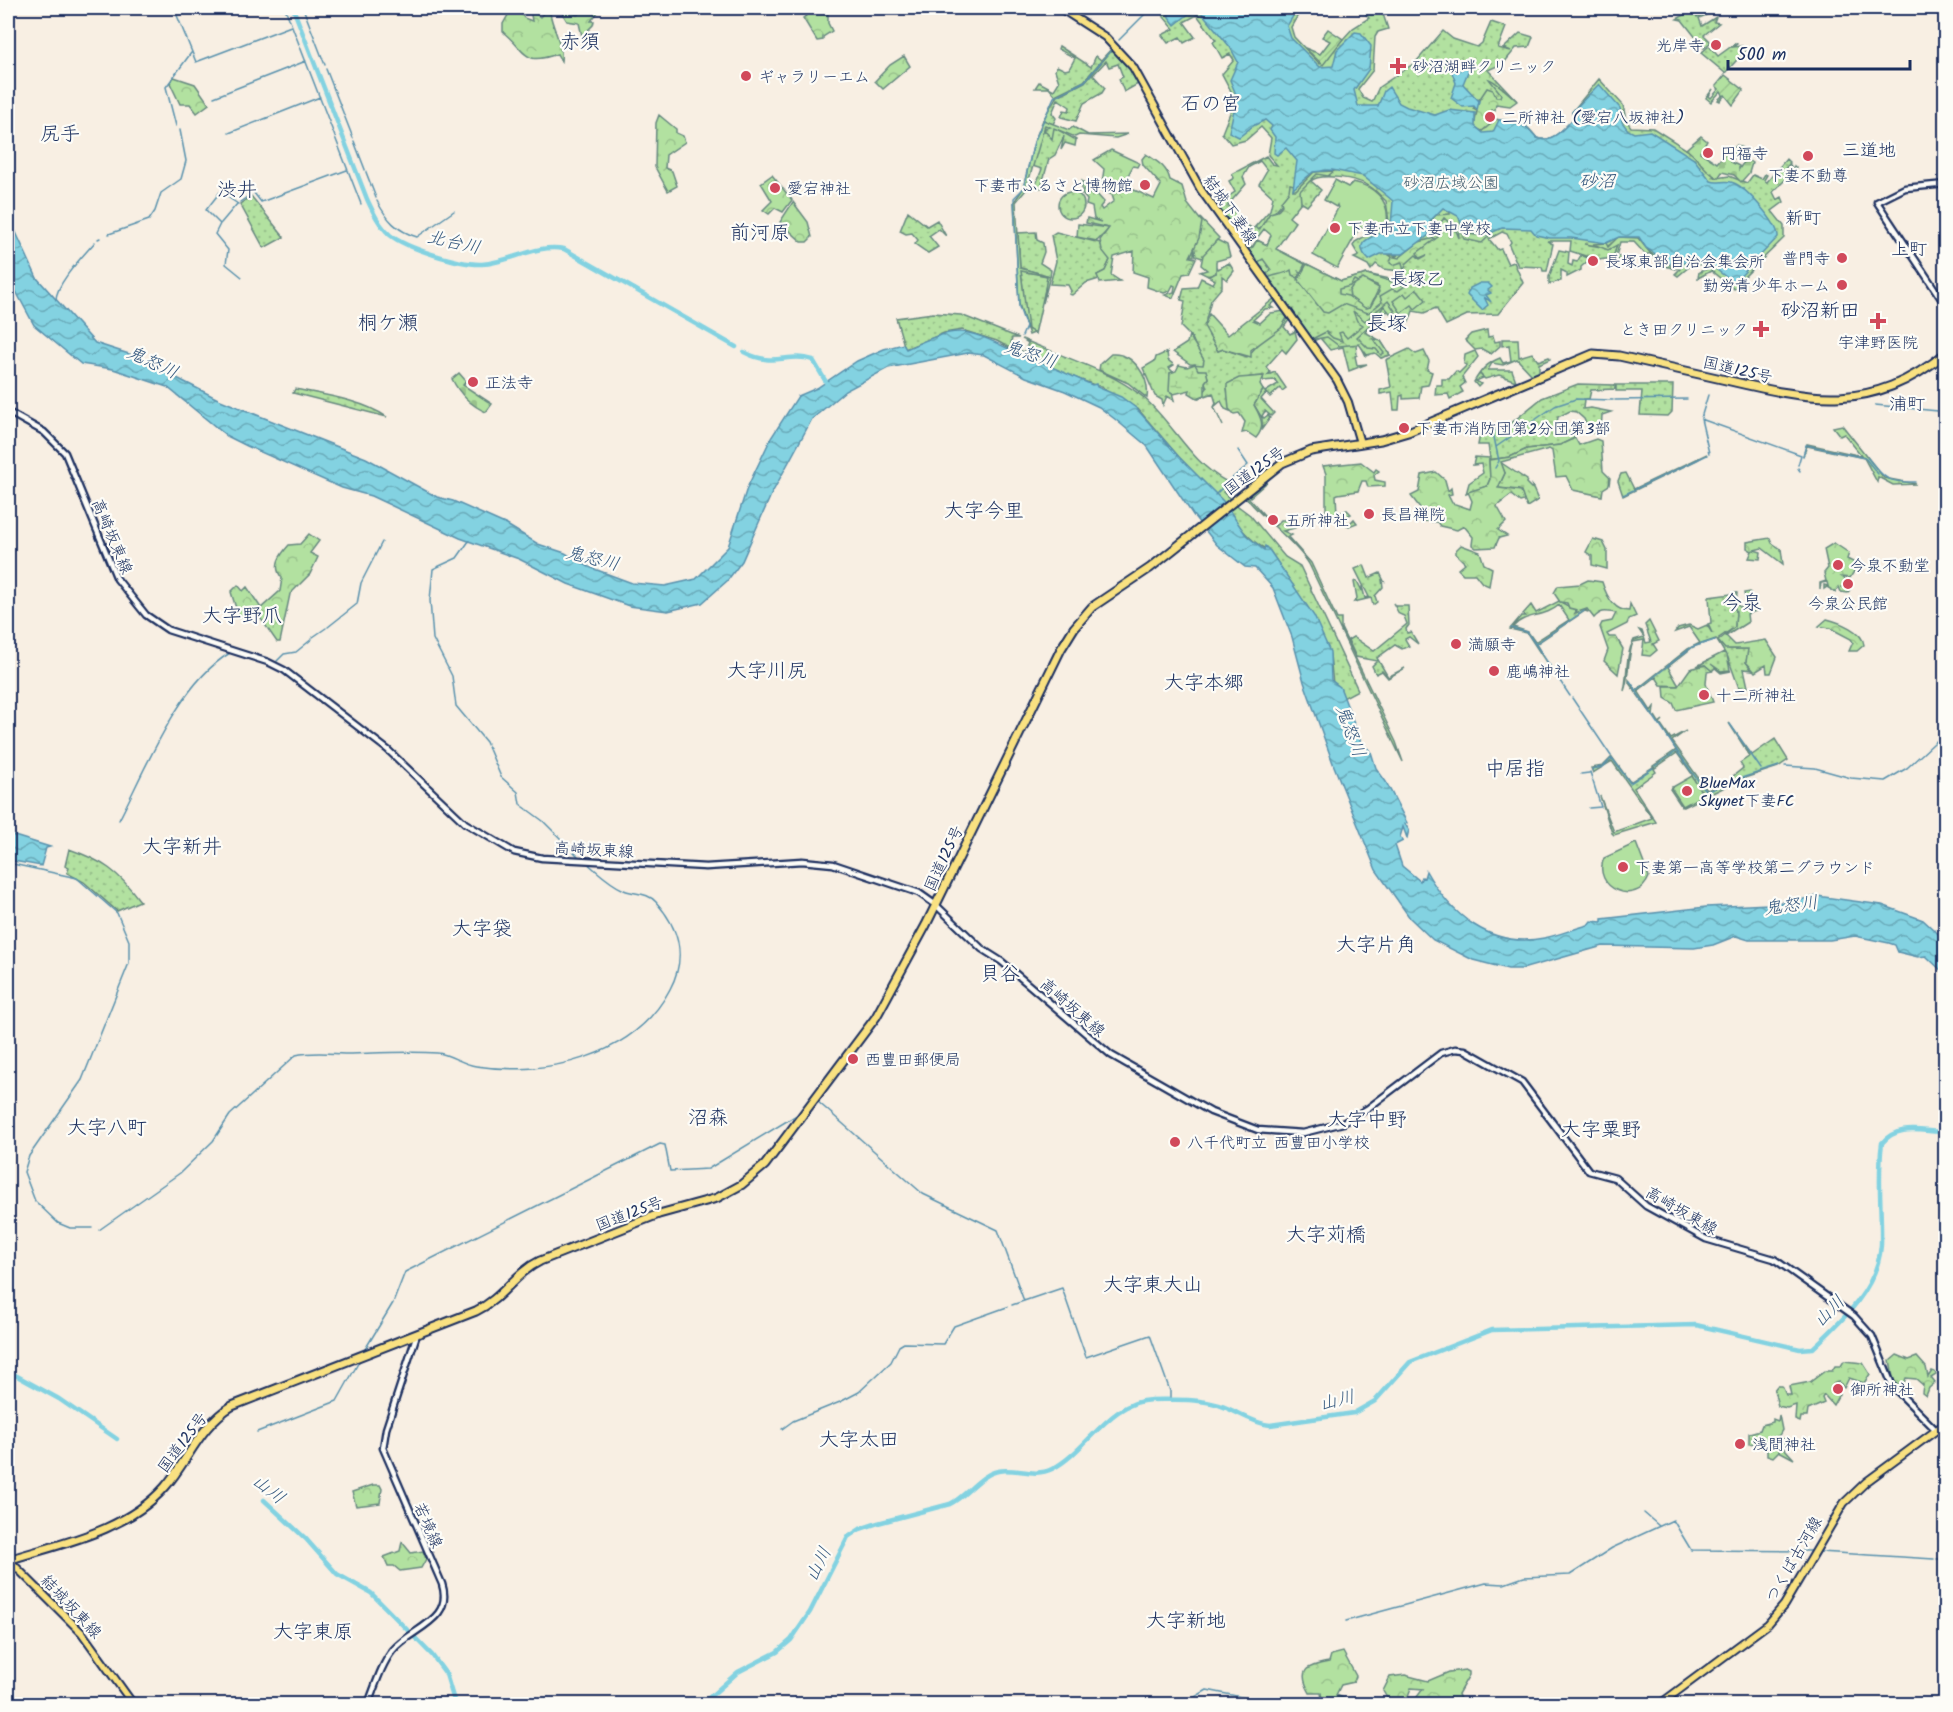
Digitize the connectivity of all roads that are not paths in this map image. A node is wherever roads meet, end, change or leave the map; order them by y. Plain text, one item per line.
1 (1060, 8) edge
2 (1946, 184) edge
3 (1946, 306) edge
4 (1946, 353) edge
5 (8, 412) edge
6 (1360, 443) junction
7 (936, 905) junction
8 (417, 1334) junction
9 (405, 1338) junction
10 (413, 1344) junction
11 (1946, 1424) edge
12 (1935, 1429) junction
13 (8, 1560) edge
14 (132, 1704) edge
15 (368, 1704) edge
16 (1660, 1704) edge

1 - 6 main road, 結城下妻線
2 - 3 main road
4 - 6 highway, 国道125号
5 - 7 main road, 高崎坂東線
6 - 7 highway, 国道125号
7 - 8 highway, 国道125号
7 - 12 main road, 高崎坂東線
8 - 9 highway, 国道125号
8 - 10 main road, 若境線
9 - 10 main road
9 - 13 highway, 国道125号
10 - 15 main road, 若境線
11 - 12 main road, つくば古河線
12 - 16 main road, つくば古河線
13 - 14 main road, 結城坂東線

